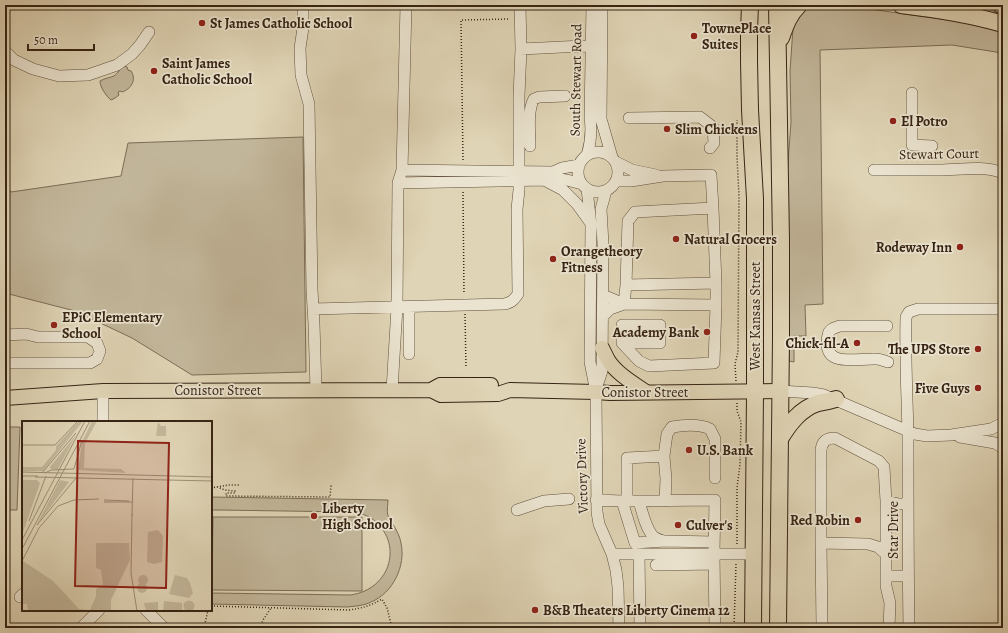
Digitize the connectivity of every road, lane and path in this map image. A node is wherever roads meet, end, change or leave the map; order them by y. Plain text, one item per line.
1 (302, 5) edge
2 (406, 5) edge
3 (520, 5) edge
4 (592, 5) edge
5 (602, 5) edge
6 (759, 5) edge
7 (777, 5) edge
8 (799, 5) edge
9 (901, 5) edge
10 (750, 12) edge
11 (520, 19) junction
12 (1003, 24) edge
13 (148, 32) dead end
14 (597, 47) junction
15 (521, 49) junction
16 (777, 49) junction
17 (5, 51) edge
18 (912, 93) dead end
19 (565, 96) dead end
20 (629, 118) dead end
21 (737, 119) dead end
22 (530, 146) dead end
23 (932, 146) dead end
24 (710, 148) dead end
25 (587, 155) junction
26 (614, 159) junction
27 (579, 165) junction
28 (402, 170) junction
29 (874, 170) dead end
30 (1003, 174) edge
31 (463, 176) junction
32 (519, 176) junction
33 (663, 176) junction
34 (544, 180) junction
35 (616, 181) junction
36 (398, 183) junction
37 (584, 187) junction
38 (606, 191) junction
39 (713, 208) junction
40 (591, 225) junction
41 (716, 283) junction
42 (626, 286) junction
43 (603, 294) junction
44 (624, 304) junction
45 (716, 305) junction
46 (464, 306) junction
47 (397, 307) junction
48 (409, 307) junction
49 (313, 309) junction
50 (1003, 309) edge
51 (603, 316) junction
52 (622, 325) junction
53 (887, 326) dead end
54 (5, 335) edge
55 (622, 342) junction
56 (602, 348) junction
57 (409, 354) dead end
58 (888, 362) dead end
59 (5, 363) edge
60 (735, 364) dead end
61 (466, 368) dead end
62 (316, 390) junction
63 (392, 390) junction
64 (103, 391) junction
65 (780, 391) junction
66 (596, 392) junction
67 (646, 392) junction
68 (755, 392) junction
69 (5, 398) edge
70 (836, 400) junction
71 (737, 412) dead end
72 (103, 421) edge
73 (1003, 423) edge
74 (908, 432) junction
75 (951, 435) junction
76 (780, 439) junction
77 (1003, 448) edge
78 (664, 456) junction
79 (715, 478) dead end
80 (239, 485) dead end
81 (329, 486) dead end
82 (218, 487) junction
83 (212, 488) edge
84 (569, 499) dead end
85 (596, 500) junction
86 (624, 501) junction
87 (639, 501) junction
88 (665, 501) junction
89 (886, 501) junction
90 (908, 503) junction
91 (517, 510) dead end
92 (666, 541) junction
93 (821, 543) junction
94 (714, 553) junction
95 (737, 553) junction
96 (612, 554) junction
97 (754, 554) junction
98 (886, 554) junction
99 (646, 562) junction
100 (886, 576) junction
101 (908, 576) junction
102 (212, 606) edge
103 (271, 608) junction
104 (98, 611) edge
105 (147, 611) edge
106 (208, 611) edge
107 (81, 628) edge
108 (164, 628) edge
109 (204, 628) edge
110 (260, 628) edge
111 (392, 628) edge
112 (619, 628) edge
113 (640, 628) edge
114 (715, 628) edge
115 (734, 628) edge
116 (753, 628) edge
117 (778, 628) edge
118 (822, 628) edge
119 (889, 628) edge
120 (909, 628) edge

1 - 49 street
2 - 28 street
3 - 11 street
4 - 14 street, South Stewart Road
5 - 14 street, South Stewart Road
6 - 10 highway
7 - 16 highway, West Kansas Street
8 - 16 highway
9 - 12 highway
10 - 68 highway, West Kansas Street
11 - 15 street
11 - 31 path
13 - 17 street
14 - 15 street
14 - 25 street, South Stewart Road
14 - 26 street, South Stewart Road
15 - 32 street
16 - 65 highway, West Kansas Street
18 - 23 street
19 - 22 street
20 - 24 street
21 - 60 path
25 - 26 street
25 - 27 street
26 - 33 street
26 - 35 street
27 - 32 street
27 - 37 street
28 - 31 street
28 - 36 street
29 - 30 street, Stewart Court
31 - 32 street
31 - 36 street
31 - 46 path
32 - 34 street
32 - 46 street
33 - 35 street
33 - 39 street
34 - 37 street
34 - 40 street
35 - 38 street
36 - 47 street
37 - 38 street
37 - 40 street
38 - 43 street
39 - 41 street
39 - 42 street
40 - 66 street
41 - 42 street
41 - 45 street
42 - 44 street
43 - 44 street
43 - 51 street
44 - 45 street
44 - 51 street
44 - 52 street
45 - 55 street
46 - 48 street
46 - 61 path
47 - 48 street
47 - 49 street
47 - 63 street
48 - 57 street
49 - 62 street
50 - 74 street, Star Drive
51 - 56 street
52 - 55 street
52 - 55 street
53 - 58 street
54 - 59 street
56 - 66 street
56 - 67 main road
62 - 63 main road, Conistor Street
62 - 64 main road, Conistor Street
63 - 66 main road, Conistor Street
64 - 69 main road, Conistor Street
64 - 72 street
65 - 68 main road, Conistor Street
65 - 70 street
65 - 76 highway, West Kansas Street
66 - 67 main road, Conistor Street
66 - 85 street, Victory Drive
67 - 68 main road, Conistor Street
68 - 97 highway, West Kansas Street
70 - 74 street
70 - 76 highway
71 - 95 path
73 - 75 street
73 - 77 street
74 - 75 street
74 - 90 street, Star Drive
75 - 77 street
76 - 117 highway, West Kansas Street
78 - 79 street
78 - 86 street
78 - 88 street
80 - 82 path
81 - 82 path
82 - 83 path
84 - 91 street
85 - 86 street
85 - 96 street, Victory Drive
86 - 87 street
86 - 92 street
87 - 88 street
87 - 92 street
88 - 94 street
89 - 90 street
89 - 93 street
89 - 98 street
90 - 101 street, Star Drive
92 - 94 street
93 - 98 street
93 - 118 street
94 - 95 street
94 - 99 street
94 - 99 street
94 - 114 street
95 - 97 street
95 - 115 path
96 - 99 street
96 - 112 street, Victory Drive
97 - 116 highway, West Kansas Street
98 - 100 street
99 - 113 street
100 - 101 street
100 - 119 street
101 - 120 street, Star Drive
102 - 103 path
103 - 110 path
103 - 111 path
104 - 107 street
105 - 108 street
106 - 109 path

